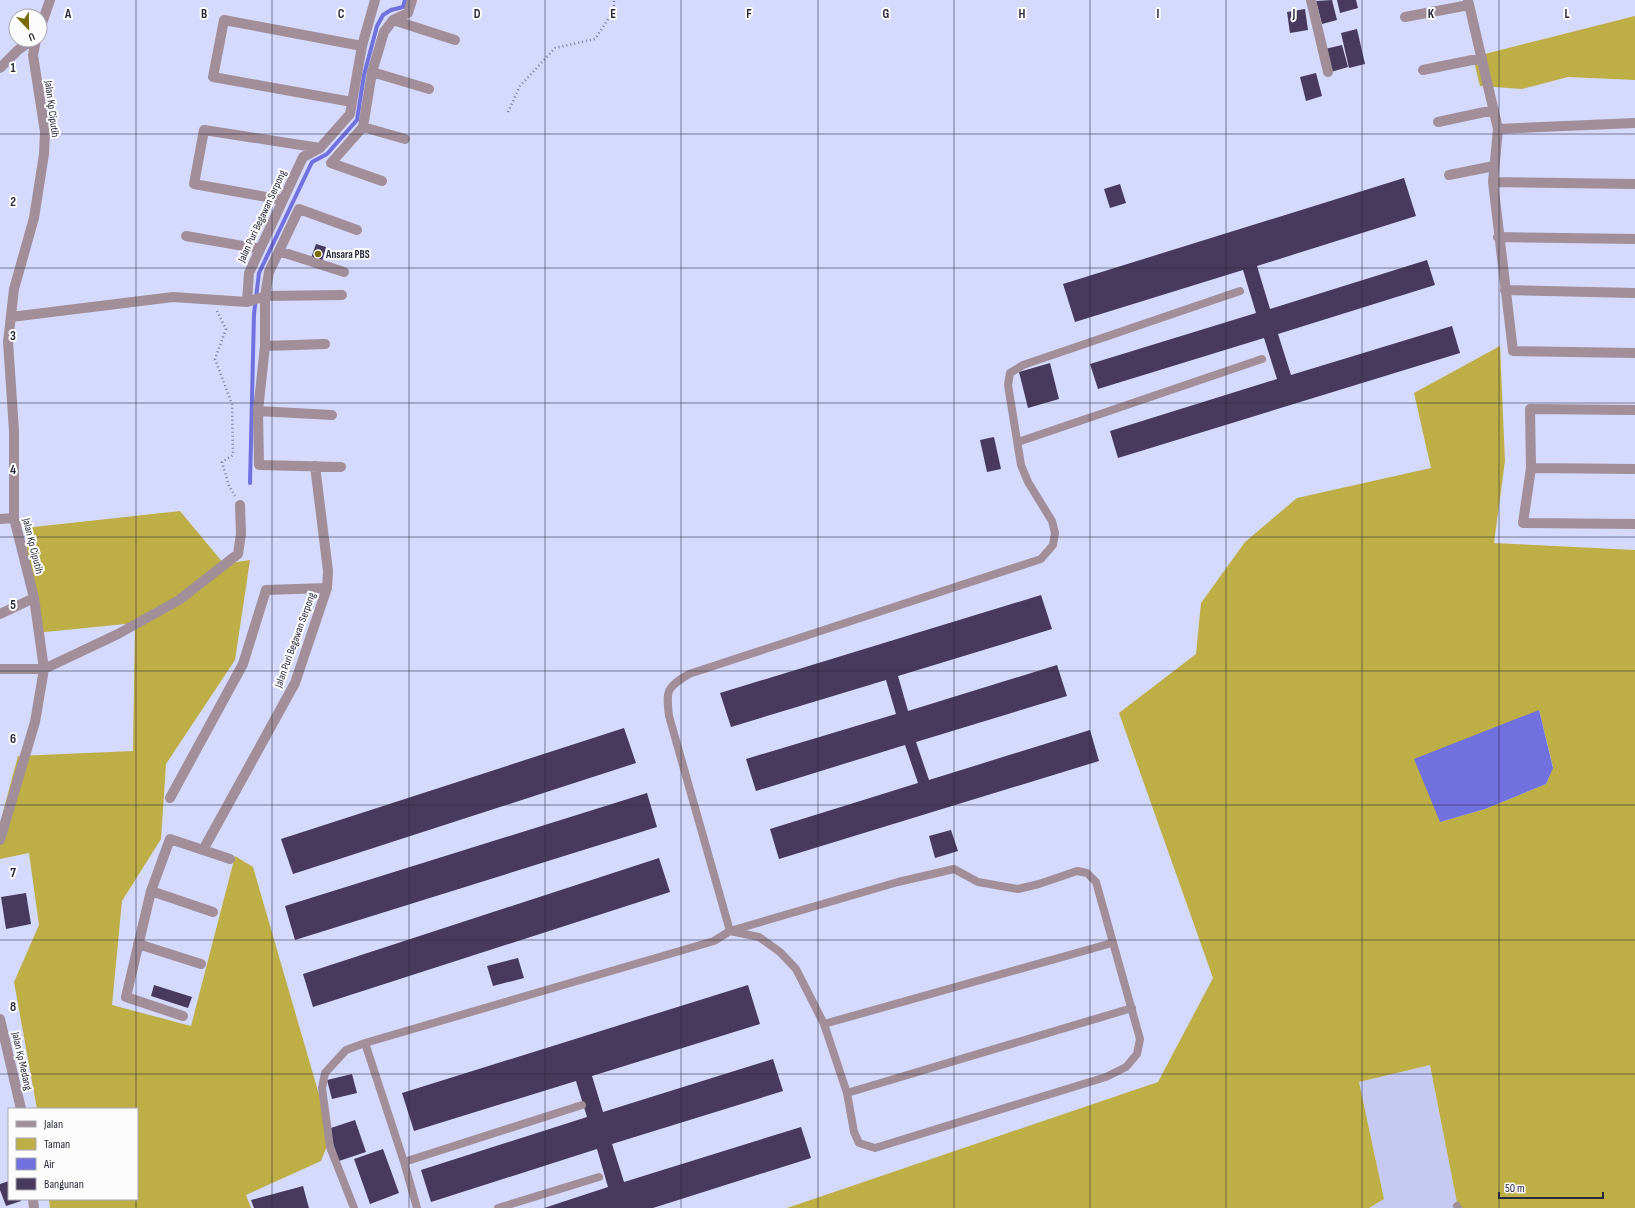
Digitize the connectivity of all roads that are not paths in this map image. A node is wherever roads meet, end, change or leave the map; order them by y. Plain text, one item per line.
1 (375, 0) edge
2 (412, 0) edge
3 (1311, 0) edge
4 (1468, 2) edge
5 (1405, 17) dead end
6 (393, 20) junction
7 (455, 40) dead end
8 (362, 46) junction
9 (21, 48) edge
10 (34, 48) edge
11 (1482, 58) junction
12 (0, 68) edge
13 (1423, 70) dead end
14 (372, 72) junction
15 (1328, 72) dead end
16 (429, 89) dead end
17 (352, 102) junction
18 (1494, 110) junction
19 (1438, 122) dead end
20 (1635, 123) edge
21 (364, 126) junction
22 (1498, 129) junction
23 (405, 139) dead end
24 (320, 148) junction
25 (1494, 166) junction
26 (1449, 175) dead end
27 (382, 181) dead end
28 (1493, 182) junction
29 (1635, 184) edge
30 (283, 200) junction
31 (357, 230) dead end
32 (186, 236) dead end
33 (1498, 237) junction
34 (1635, 239) edge
35 (260, 249) junction
36 (278, 251) junction
37 (344, 272) dead end
38 (1505, 290) junction
39 (1240, 291) dead end
40 (1635, 293) edge
41 (342, 295) dead end
42 (265, 296) junction
43 (247, 302) junction
44 (11, 317) junction
45 (325, 344) dead end
46 (265, 346) junction
47 (1635, 353) edge
48 (1262, 359) dead end
49 (1635, 410) edge
50 (258, 411) junction
51 (332, 415) dead end
52 (1018, 442) junction
53 (315, 466) junction
54 (341, 467) dead end
55 (1531, 468) junction
56 (1635, 468) edge
57 (240, 505) road end
58 (14, 518) junction
59 (0, 520) edge
60 (1635, 524) edge
61 (327, 588) junction
62 (34, 598) junction
63 (0, 614) edge
64 (0, 669) edge
65 (44, 669) junction
66 (170, 798) dead end
67 (0, 840) edge
68 (203, 850) junction
69 (230, 859) dead end
70 (150, 892) junction
71 (213, 912) dead end
72 (730, 931) junction
73 (1112, 943) junction
74 (138, 944) junction
75 (201, 964) dead end
76 (1132, 1008) junction
77 (183, 1016) dead end
78 (0, 1019) edge
79 (824, 1024) junction
80 (365, 1043) junction
81 (847, 1093) junction
82 (582, 1105) dead end
83 (21, 1108) edge
84 (404, 1162) junction
85 (599, 1177) dead end
86 (354, 1208) edge
87 (417, 1208) edge
88 (498, 1208) edge

1 - 8 street, Jalan Puri Begawan Serpong
2 - 6 street
3 - 15 street
4 - 5 street
4 - 11 street
6 - 7 street
6 - 14 street
8 - 17 street, Jalan Puri Begawan Serpong
8 - 17 street
9 - 12 street
10 - 44 street, Jalan Kp Ciputih
11 - 13 street
11 - 18 street
14 - 16 street
14 - 21 street
17 - 24 street, Jalan Puri Begawan Serpong
18 - 19 street
18 - 22 street
20 - 22 street
21 - 23 street
21 - 27 street
22 - 25 street
24 - 30 street, Jalan Puri Begawan Serpong
24 - 30 street
25 - 26 street
25 - 28 street
28 - 29 street
28 - 33 street
30 - 35 street, Jalan Puri Begawan Serpong
31 - 36 street
32 - 35 street
33 - 34 street
33 - 38 street
35 - 43 street, Jalan Puri Begawan Serpong
36 - 37 street
36 - 42 street
38 - 40 street
38 - 47 street
39 - 52 lane
41 - 42 street
42 - 43 street
42 - 46 street
43 - 44 street
44 - 58 street, Jalan Kp Ciputih
45 - 46 street
46 - 50 street
48 - 52 lane
49 - 55 street
50 - 51 street
50 - 53 street
52 - 72 lane
53 - 54 street
53 - 61 street, Jalan Puri Begawan Serpong
55 - 56 street
55 - 60 street
57 - 65 street
58 - 59 street
58 - 62 street, Jalan Kp Ciputih
61 - 66 street
61 - 68 street, Jalan Puri Begawan Serpong
62 - 63 street
62 - 65 street, Jalan Kp Ciputih
64 - 65 street
65 - 67 street, Jalan Kp Ciputih
68 - 69 street
68 - 70 street
70 - 71 street
70 - 74 street
72 - 73 lane
72 - 79 lane
72 - 80 lane
73 - 76 lane
73 - 79 lane
74 - 75 street
74 - 77 street
76 - 81 lane
76 - 81 lane
78 - 83 street, Jalan Kp Medang
79 - 81 lane
80 - 84 lane
80 - 86 lane
82 - 84 lane
84 - 87 lane
85 - 88 lane

